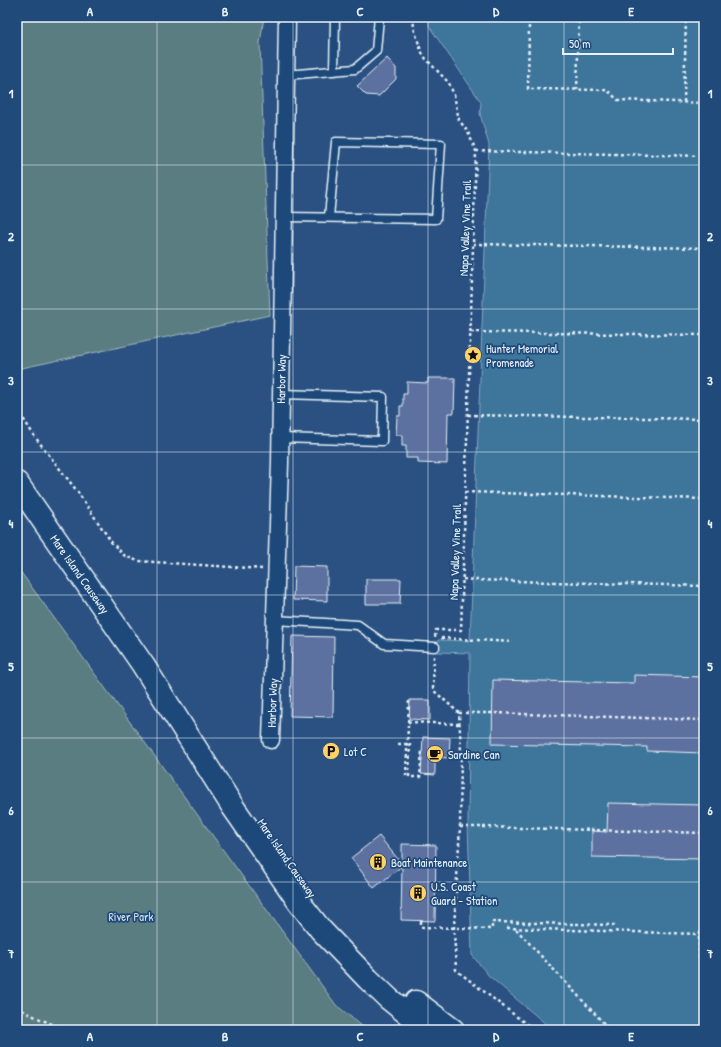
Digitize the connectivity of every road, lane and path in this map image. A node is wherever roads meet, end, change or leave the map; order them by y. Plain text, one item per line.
1 (287, 17) edge
2 (335, 17) edge
3 (379, 17) edge
4 (413, 17) edge
5 (522, 17) edge
6 (579, 17) edge
7 (686, 17) edge
8 (334, 71) junction
9 (286, 75) junction
10 (577, 90) junction
11 (684, 102) junction
12 (704, 102) edge
13 (476, 151) junction
14 (704, 156) edge
15 (284, 217) junction
16 (329, 217) junction
17 (473, 244) junction
18 (704, 248) edge
19 (470, 332) junction
20 (704, 335) edge
21 (281, 394) junction
22 (17, 409) edge
23 (468, 415) junction
24 (704, 419) edge
25 (280, 438) junction
26 (17, 484) edge
27 (465, 492) junction
28 (704, 499) edge
29 (276, 570) junction
30 (463, 578) junction
31 (704, 586) edge
32 (275, 620) junction
33 (435, 638) junction
34 (513, 642) dead end
35 (435, 647) junction
36 (143, 665) junction
37 (408, 700) dead end
38 (459, 713) junction
39 (704, 720) edge
40 (408, 722) junction
41 (459, 724) junction
42 (271, 740) dead end
43 (398, 744) dead end
44 (408, 744) junction
45 (422, 750) dead end
46 (406, 776) dead end
47 (460, 827) junction
48 (483, 827) dead end
49 (490, 827) junction
50 (704, 833) edge
51 (421, 921) dead end
52 (616, 925) dead end
53 (454, 928) junction
54 (507, 928) dead end
55 (704, 928) edge
56 (515, 929) junction
57 (699, 934) junction
58 (699, 958) dead end
59 (17, 1007) edge
60 (65, 1030) edge
61 (428, 1030) edge
62 (453, 1030) edge
63 (534, 1030) edge
64 (610, 1030) edge

1 - 9 street, Harbor Way
2 - 8 lane
3 - 8 lane
4 - 13 path, Napa Valley Vine Trail
5 - 10 path
6 - 10 path
7 - 11 path
8 - 9 lane
9 - 15 street, Harbor Way
10 - 11 path
11 - 12 path
13 - 14 path
13 - 17 path, Napa Valley Vine Trail
15 - 16 lane
15 - 21 street, Harbor Way
16 - 16 lane
17 - 18 path
17 - 19 path, Napa Valley Vine Trail
19 - 20 path
19 - 23 path, Napa Valley Vine Trail
21 - 25 street, Harbor Way
21 - 25 lane
22 - 29 path
23 - 24 path
23 - 27 path, Napa Valley Vine Trail
25 - 29 street, Harbor Way
26 - 36 main road, Mare Island Causeway
27 - 28 path
27 - 30 path, Napa Valley Vine Trail
29 - 32 street, Harbor Way
30 - 31 path
30 - 33 path, Napa Valley Vine Trail
32 - 35 lane
32 - 42 street, Harbor Way
33 - 34 path
33 - 35 path
35 - 38 path
36 - 61 main road, Mare Island Causeway
36 - 62 main road, Mare Island Causeway
37 - 40 path
38 - 39 path
38 - 41 path
40 - 41 path
40 - 44 path
41 - 47 path
43 - 44 path
44 - 45 path
44 - 46 path
47 - 49 path
47 - 53 path
48 - 49 path
49 - 50 path
51 - 53 path
52 - 53 path
53 - 63 path
54 - 56 path
55 - 57 path
56 - 57 path
56 - 64 path
57 - 58 path
59 - 60 path

